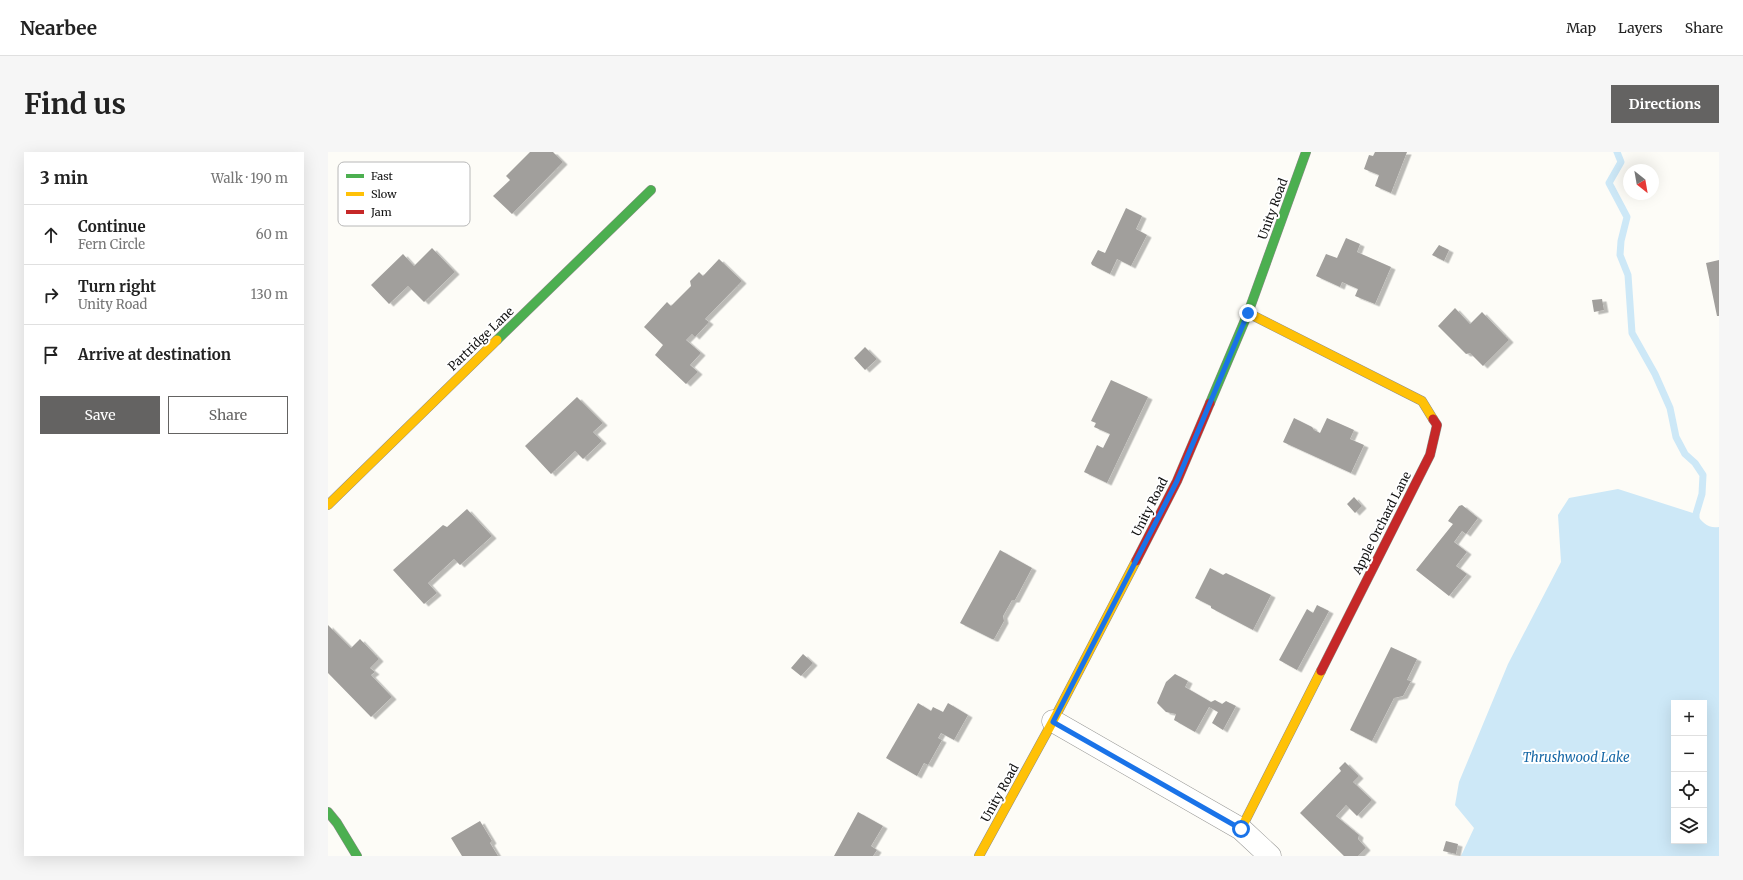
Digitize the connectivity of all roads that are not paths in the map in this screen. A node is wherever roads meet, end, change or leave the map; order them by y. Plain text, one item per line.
1 (1306, 152) edge
2 (651, 190) dead end
3 (1248, 313) junction
4 (328, 505) edge
5 (1053, 722) junction
6 (328, 812) edge
7 (1241, 829) junction
8 (357, 856) edge
9 (979, 856) edge
10 (1270, 856) edge

1 - 3 street, Unity Road
2 - 4 street, Partridge Lane
3 - 5 street, Unity Road
3 - 7 street, Apple Orchard Lane
5 - 7 street
5 - 9 street, Unity Road
6 - 8 street
7 - 10 street

